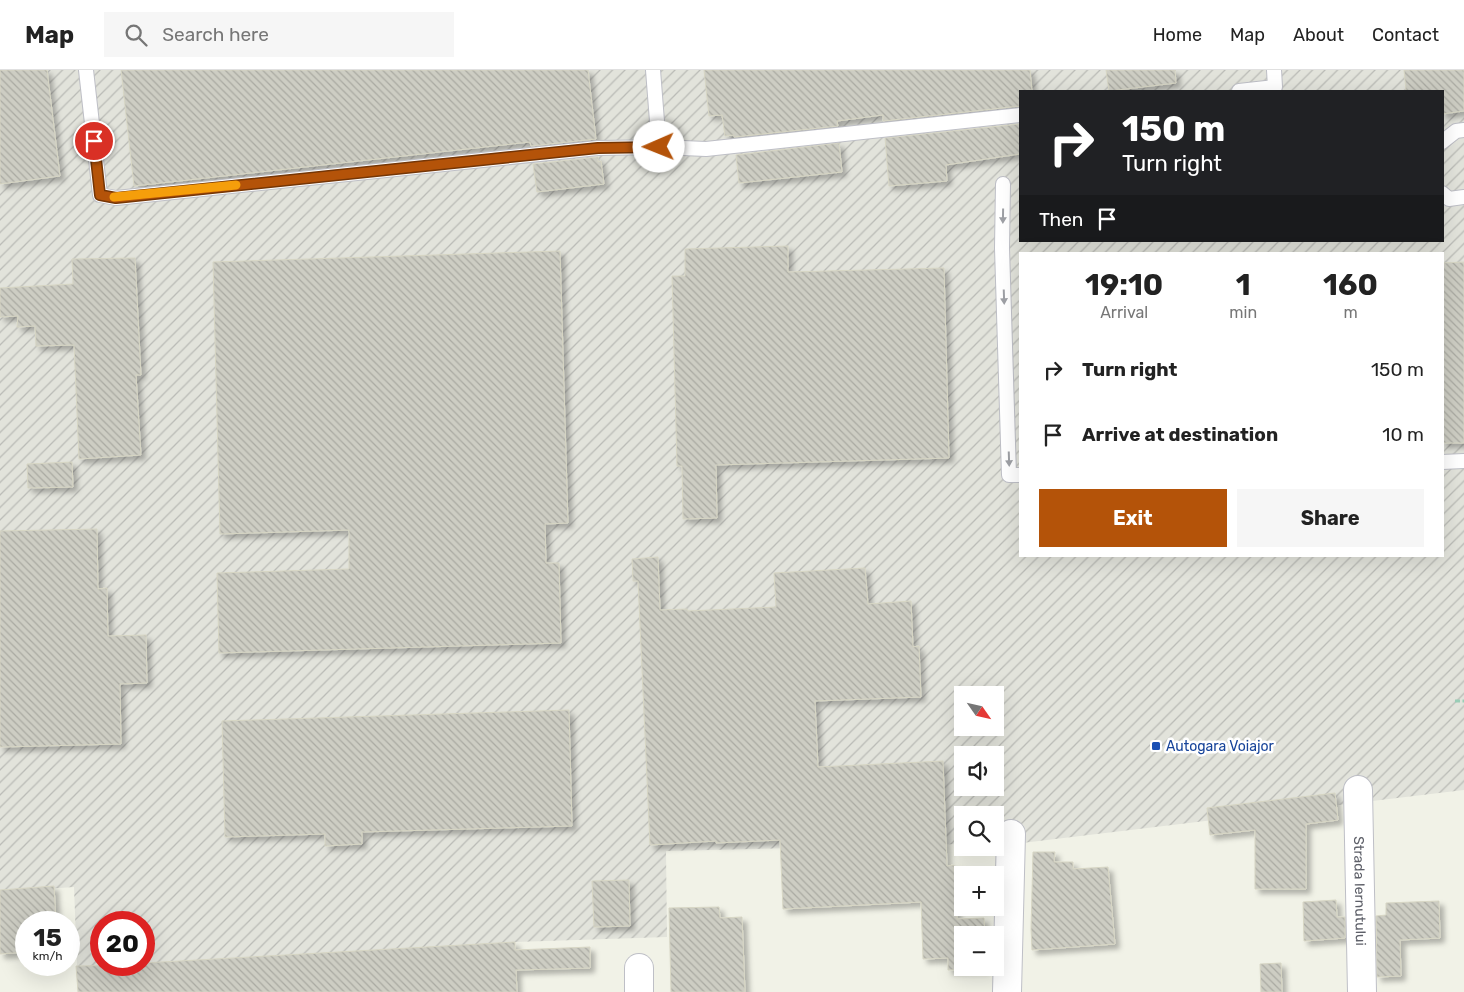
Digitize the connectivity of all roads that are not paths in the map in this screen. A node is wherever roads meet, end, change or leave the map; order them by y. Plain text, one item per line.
1 (86, 70) edge
2 (652, 70) edge
3 (1274, 70) edge
4 (1249, 90) edge
5 (1019, 115) edge
6 (1464, 130) edge
7 (1444, 140) edge
8 (659, 147) junction
9 (1003, 184) dead end
10 (1444, 195) edge
11 (1464, 197) edge
12 (1464, 461) edge
13 (1444, 462) edge
14 (1019, 475) edge
15 (1358, 790) dead end
16 (1011, 834) dead end
17 (1006, 992) edge
18 (1362, 992) edge

1 - 8 lane
2 - 8 lane
3 - 4 lane
5 - 8 lane
6 - 7 lane
9 -> 14 lane
10 - 11 lane
12 - 13 lane
15 - 18 street, Strada Iernutului
16 - 17 street

